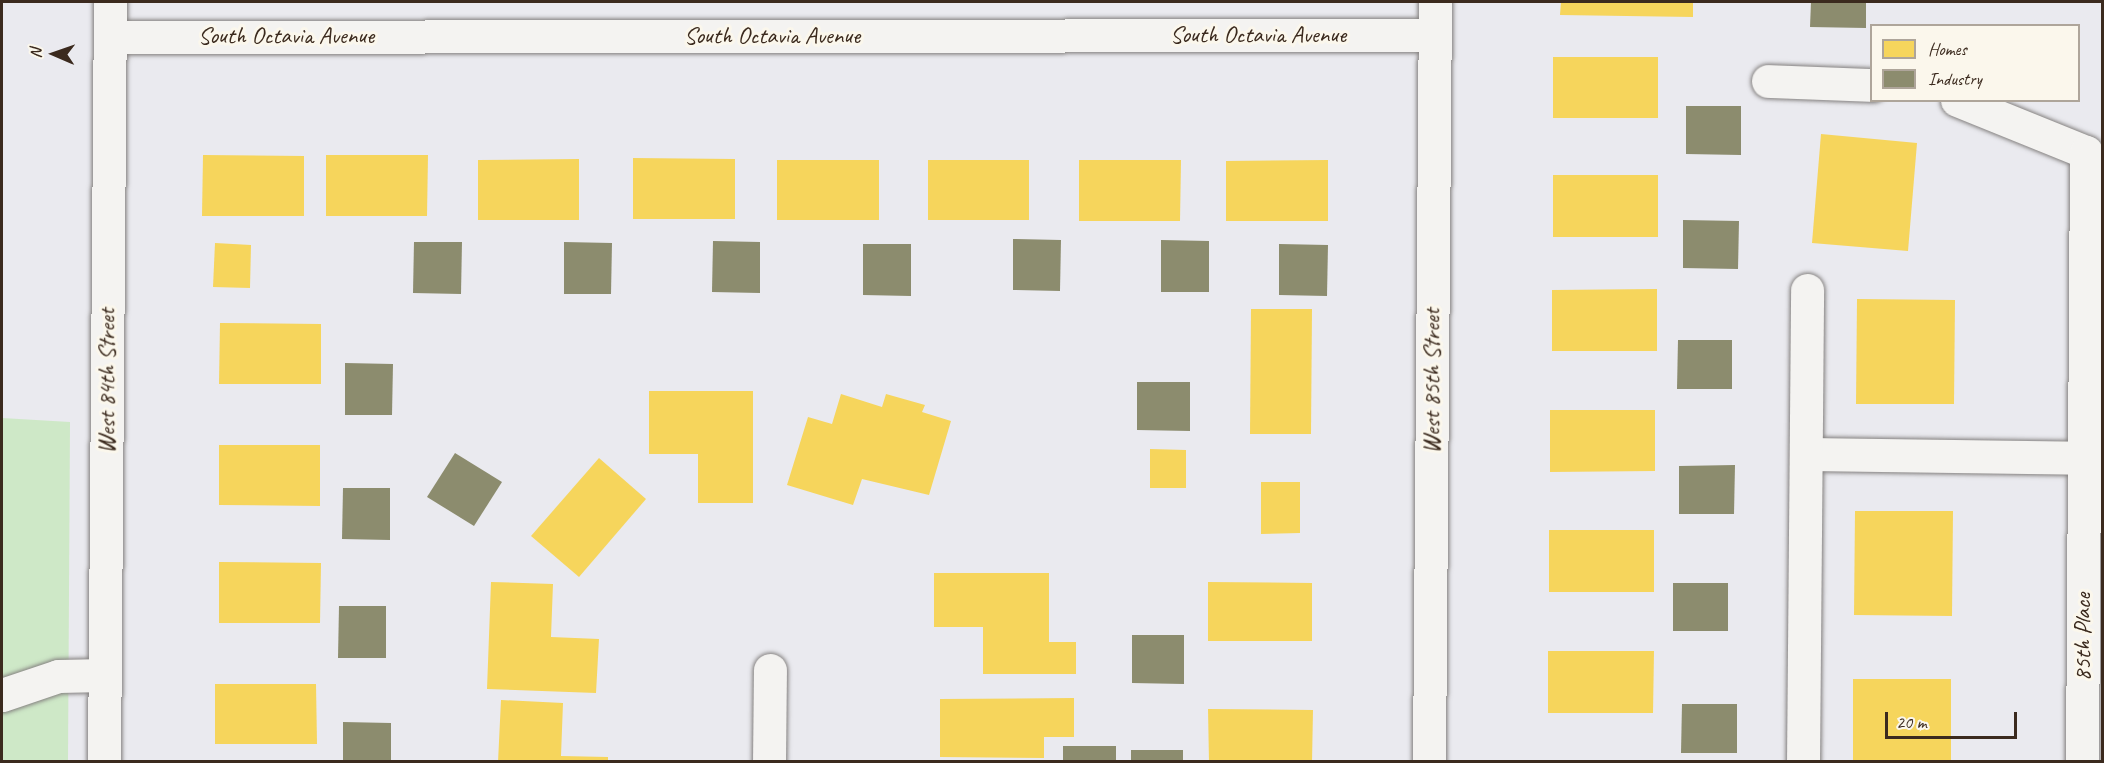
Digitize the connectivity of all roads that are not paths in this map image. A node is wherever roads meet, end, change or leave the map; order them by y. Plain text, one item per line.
1 (110, 2) edge
2 (1436, 2) edge
3 (1435, 35) junction
4 (110, 37) junction
5 (1768, 81) dead end
6 (1870, 85) edge
7 (1963, 102) edge
8 (2094, 145) edge
9 (1807, 290) dead end
10 (1806, 454) junction
11 (2093, 458) edge
12 (770, 670) dead end
13 (105, 675) junction
14 (2, 695) edge
15 (105, 762) edge
16 (769, 762) edge
17 (1429, 762) edge
18 (1803, 762) edge
19 (2082, 762) edge

1 - 4 street, West 84th Street
2 - 3 street, West 85th Street
3 - 4 street, South Octavia Avenue
3 - 17 street, West 85th Street
4 - 13 street, West 84th Street
5 - 6 street
7 - 8 street
8 - 11 street, 85th Place
9 - 10 street
10 - 11 street
10 - 18 street
11 - 19 street, 85th Place
12 - 16 street
13 - 14 street
13 - 15 street, West 84th Street

